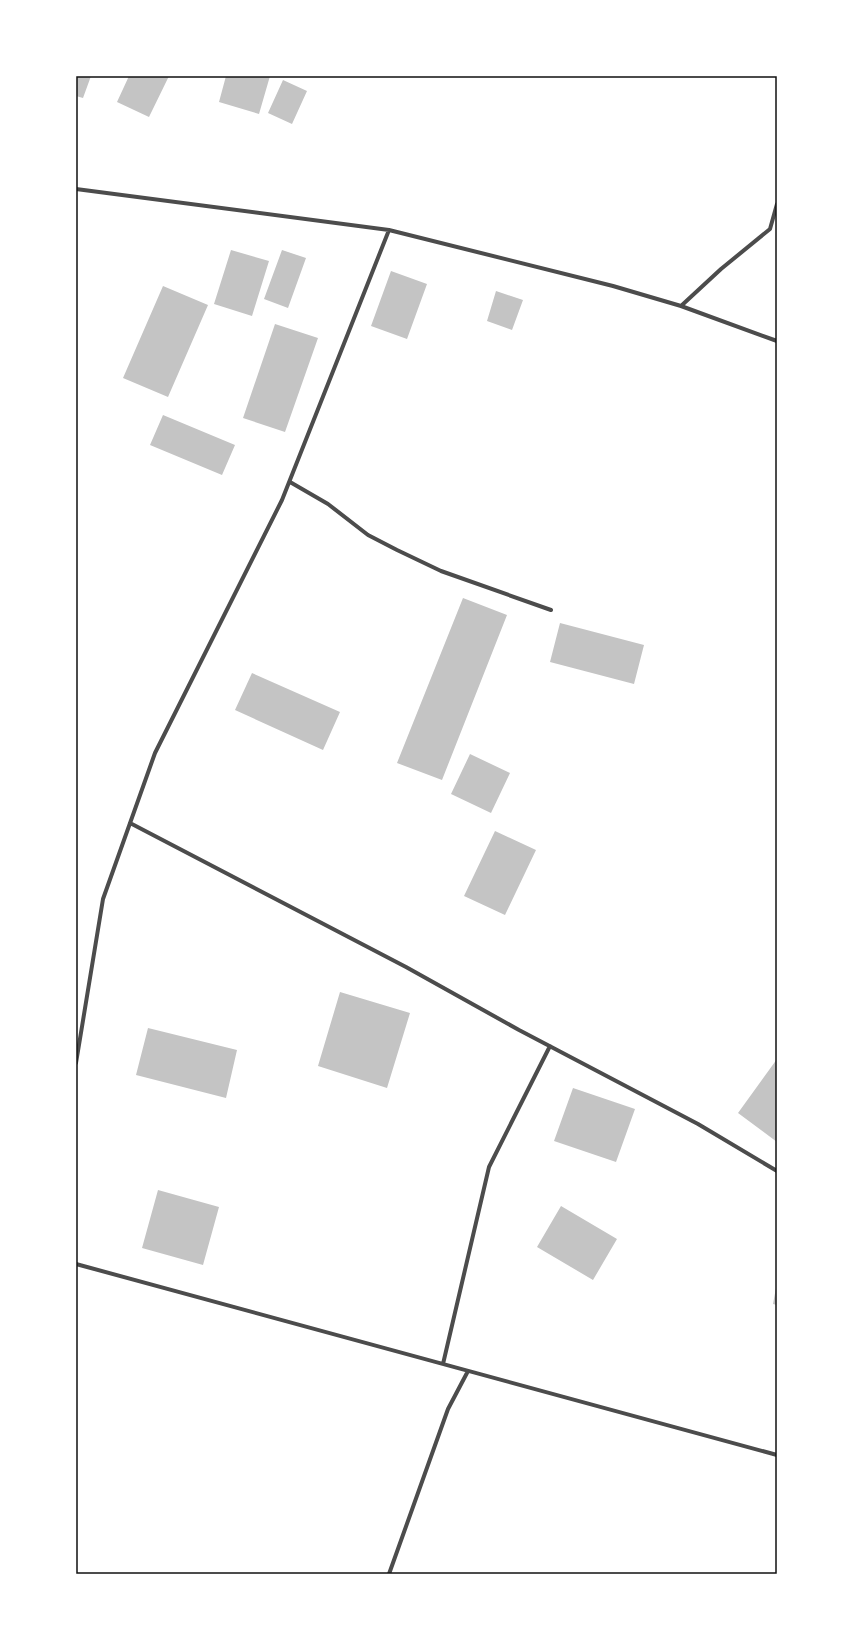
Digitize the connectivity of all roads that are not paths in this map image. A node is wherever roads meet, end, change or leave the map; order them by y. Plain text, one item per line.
1 (76, 189) edge
2 (777, 204) edge
3 (388, 230) junction
4 (681, 306) junction
5 (777, 341) edge
6 (290, 482) junction
7 (551, 610) dead end
8 (130, 823) junction
9 (550, 1046) junction
10 (76, 1063) edge
11 (777, 1171) edge
12 (76, 1264) edge
13 (443, 1364) junction
14 (468, 1371) junction
15 (777, 1455) edge
16 (389, 1574) edge

1 - 3 street
2 - 4 street
3 - 4 street
3 - 6 street
4 - 5 street
6 - 7 street
6 - 8 street
8 - 9 street
8 - 10 street
9 - 11 street
9 - 13 street
12 - 13 street
13 - 14 street
14 - 15 street
14 - 16 street

